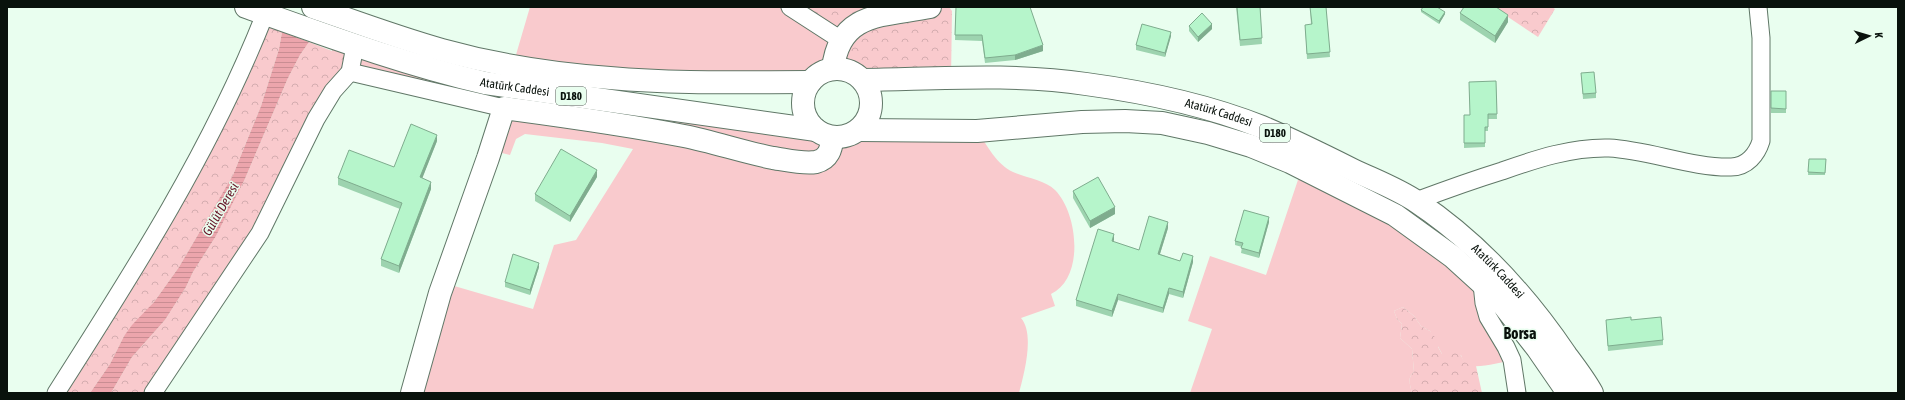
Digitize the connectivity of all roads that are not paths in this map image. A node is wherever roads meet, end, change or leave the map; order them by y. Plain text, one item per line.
1 (313, 7) edge
2 (790, 7) edge
3 (930, 7) edge
4 (1758, 7) edge
5 (265, 13) edge
6 (347, 14) edge
7 (841, 40) junction
8 (355, 46) junction
9 (833, 69) junction
10 (350, 72) junction
11 (863, 80) junction
12 (810, 82) junction
13 (504, 108) junction
14 (859, 130) junction
15 (825, 134) junction
16 (1416, 201) junction
17 (1482, 284) junction
18 (56, 393) edge
19 (153, 393) edge
20 (412, 393) edge
21 (1517, 393) edge
22 (1568, 393) edge
23 (1592, 393) edge

1 - 6 main road, Atatürk Caddesi / D180
2 - 7 street
3 - 7 main road
4 - 16 street
5 - 8 main road, Atatürk Caddesi / D180
5 - 18 street
6 - 12 main road, Atatürk Caddesi / D180
7 - 9 main road
8 - 10 street
8 - 15 main road, Atatürk Caddesi / D180
9 - 11 main road
9 - 12 main road
10 - 13 street
10 - 19 street
11 - 14 main road
11 - 16 main road, Atatürk Caddesi / D180
12 - 15 main road
13 - 15 main road
13 - 20 main road
14 - 15 main road, Atatürk Caddesi
14 - 17 main road, Atatürk Caddesi / D180
16 - 23 main road, Atatürk Caddesi / D180
17 - 21 street
17 - 22 main road, Atatürk Caddesi / D180

